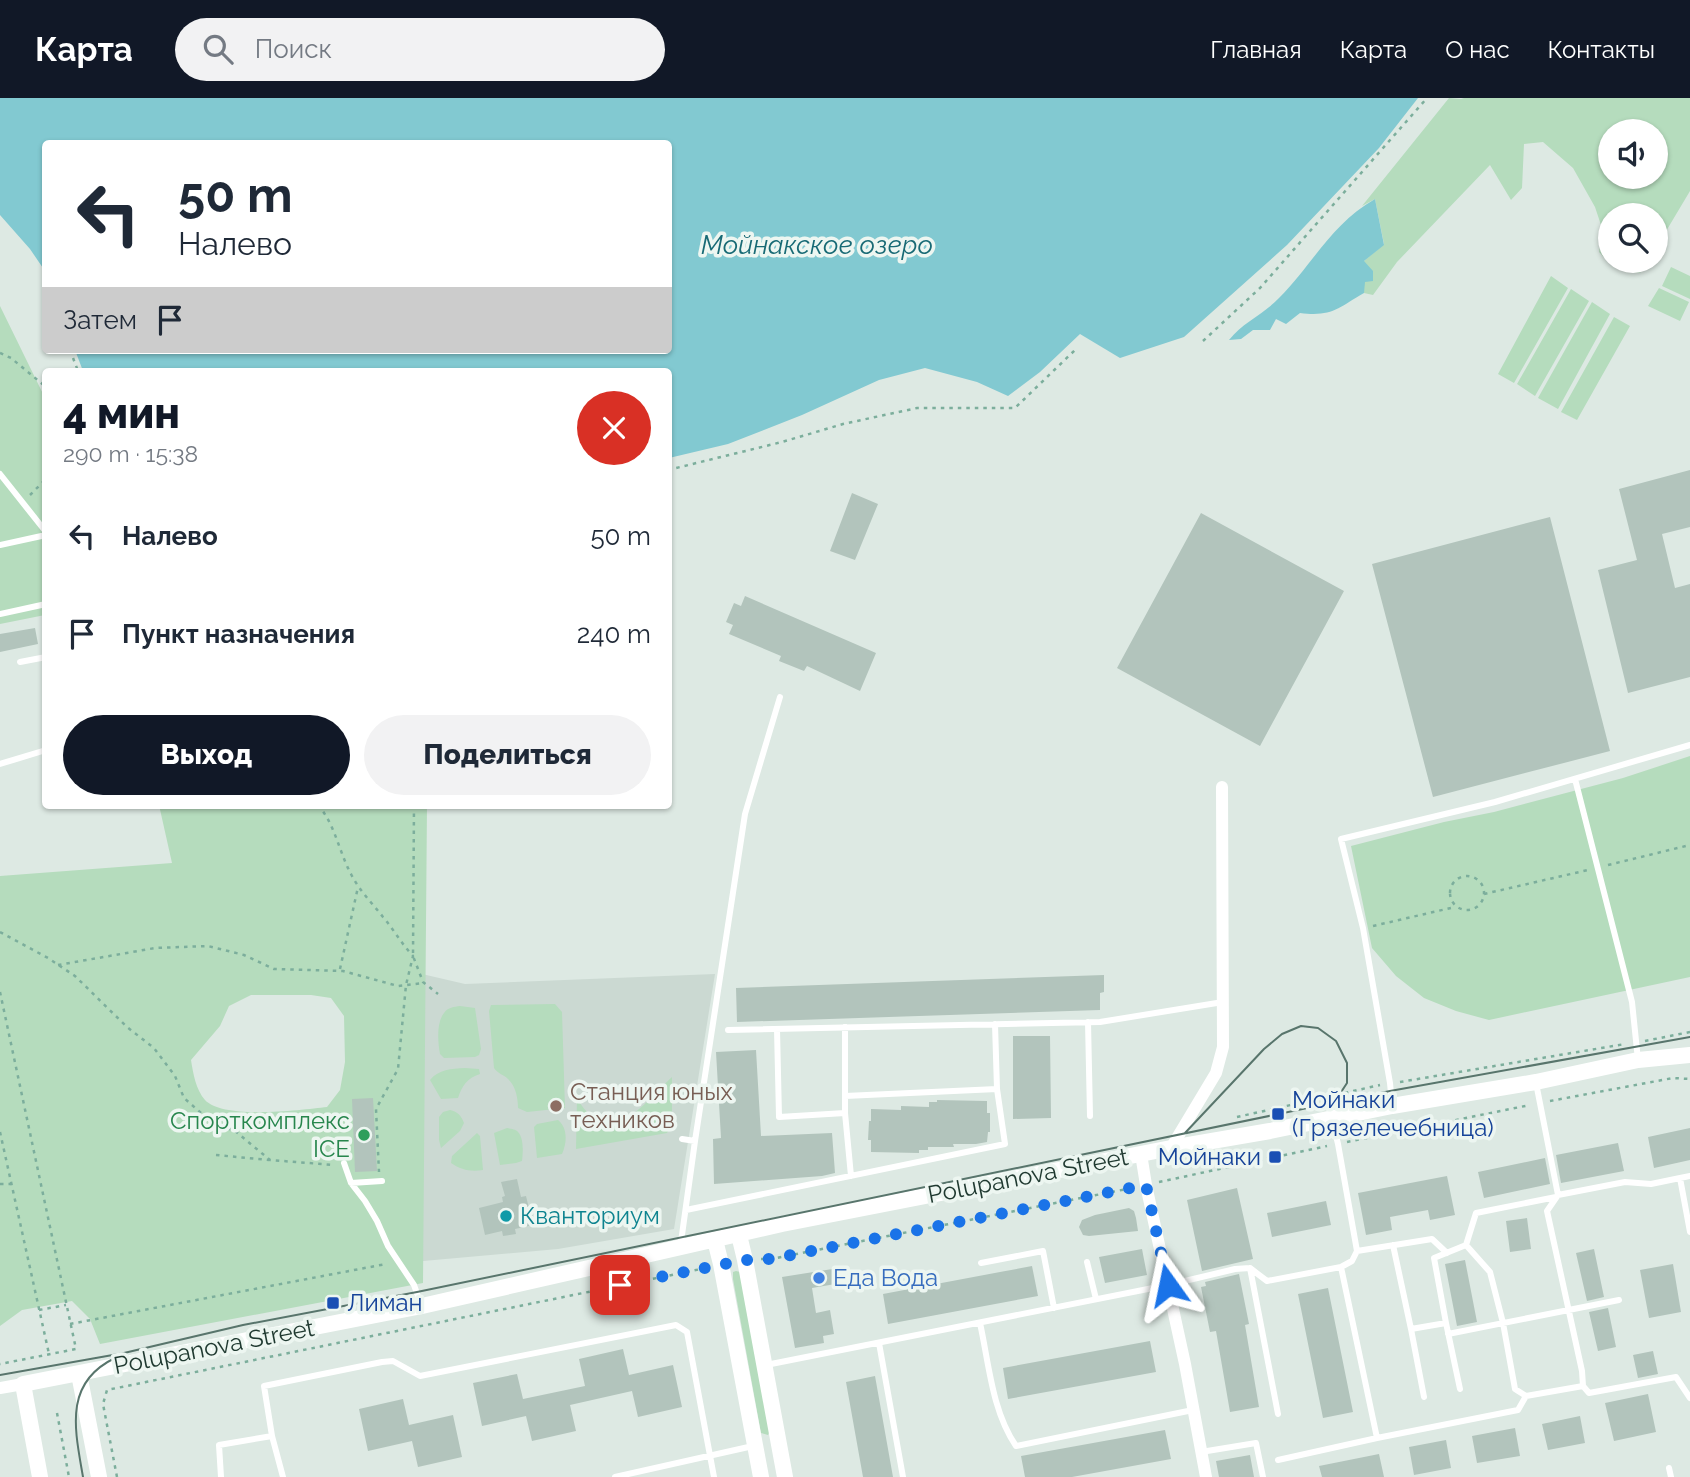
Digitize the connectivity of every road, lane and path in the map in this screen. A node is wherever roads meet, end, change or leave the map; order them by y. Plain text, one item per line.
1 (1427, 98) edge
2 (1203, 341) dead end
3 (1075, 350) dead end
4 (0, 353) edge
5 (42, 384) edge
6 (672, 469) edge
7 (0, 474) edge
8 (42, 484) edge
9 (22, 502) junction
10 (42, 529) edge
11 (42, 535) edge
12 (0, 545) edge
13 (42, 605) edge
14 (0, 614) edge
15 (42, 658) edge
16 (20, 662) dead end
17 (780, 697) dead end
18 (1690, 745) edge
19 (42, 751) edge
20 (0, 764) edge
21 (1575, 779) junction
22 (1222, 787) dead end
23 (322, 809) edge
24 (414, 809) edge
25 (358, 887) junction
26 (1455, 907) junction
27 (1363, 928) junction
28 (0, 932) edge
29 (413, 956) junction
30 (58, 965) junction
31 (340, 970) junction
32 (424, 983) junction
33 (406, 985) junction
34 (0, 992) edge
35 (438, 994) dead end
36 (1223, 1003) junction
37 (1088, 1022) junction
38 (995, 1024) junction
39 (845, 1027) junction
40 (777, 1029) junction
41 (729, 1030) dead end
42 (1690, 1032) edge
43 (1636, 1042) junction
44 (1690, 1055) edge
45 (1638, 1060) junction
46 (1690, 1079) edge
47 (1536, 1082) junction
48 (1390, 1083) junction
49 (997, 1089) junction
50 (845, 1096) junction
51 (1540, 1103) junction
52 (1392, 1106) junction
53 (845, 1113) junction
54 (1090, 1116) dead end
55 (1237, 1116) dead end
56 (1332, 1119) junction
57 (0, 1132) edge
58 (682, 1139) dead end
59 (695, 1141) junction
60 (1338, 1144) junction
61 (1171, 1148) junction
62 (1141, 1154) junction
63 (216, 1155) dead end
64 (270, 1160) junction
65 (344, 1163) dead end
66 (851, 1176) junction
67 (1690, 1176) edge
68 (1680, 1178) junction
69 (380, 1182) joint
70 (351, 1183) junction
71 (0, 1184) edge
72 (11, 1184) junction
73 (1146, 1185) junction
74 (1557, 1196) junction
75 (685, 1210) junction
76 (1690, 1232) edge
77 (739, 1235) junction
78 (715, 1240) junction
79 (1393, 1245) junction
80 (1466, 1245) junction
81 (679, 1247) junction
82 (1357, 1251) junction
83 (1447, 1253) junction
84 (745, 1260) junction
85 (1087, 1262) dead end
86 (388, 1264) dead end
87 (981, 1264) dead end
88 (721, 1265) junction
89 (1341, 1267) junction
90 (1250, 1268) junction
91 (1168, 1285) junction
92 (1096, 1299) junction
93 (1619, 1300) dead end
94 (66, 1305) junction
95 (422, 1306) junction
96 (1054, 1308) junction
97 (1569, 1309) junction
98 (39, 1310) junction
99 (980, 1322) junction
100 (1446, 1322) junction
101 (1503, 1323) junction
102 (70, 1324) junction
103 (1410, 1329) junction
104 (1448, 1334) junction
105 (879, 1343) junction
106 (49, 1355) junction
107 (0, 1364) edge
108 (764, 1365) junction
109 (79, 1374) junction
110 (23, 1384) junction
111 (1583, 1386) junction
112 (0, 1388) edge
113 (1460, 1389) dead end
114 (1525, 1396) junction
115 (1423, 1397) dead end
116 (1690, 1398) edge
117 (1193, 1410) junction
118 (57, 1413) dead end
119 (1278, 1414) dead end
120 (272, 1436) junction
121 (1377, 1438) junction
122 (778, 1442) junction
123 (755, 1446) junction
124 (1201, 1452) junction
125 (710, 1456) junction
126 (1278, 1460) dead end
127 (1669, 1468) dead end
128 (40, 1477) edge
129 (69, 1477) edge
130 (99, 1477) edge
131 (117, 1477) edge
132 (221, 1477) edge
133 (283, 1477) edge
134 (615, 1477) edge
135 (714, 1477) edge
136 (761, 1477) edge
137 (785, 1477) edge
138 (903, 1477) edge
139 (1205, 1477) edge
140 (1263, 1477) edge
141 (1671, 1477) edge

1 - 2 path
3 - 6 path
4 - 5 path
7 - 9 lane
8 - 9 path
9 - 10 lane
11 - 12 lane
13 - 14 lane
15 - 16 lane
17 - 59 lane
18 - 21 lane
19 - 20 lane
21 - 27 lane
21 - 43 lane
22 - 36 street
23 - 25 path
24 - 29 path
25 - 29 path
25 - 31 path
26 - 26 path
26 - 27 path
27 - 48 lane
28 - 30 path
29 - 32 path
29 - 33 path
30 - 31 path
30 - 64 path
31 - 33 path
32 - 33 path
32 - 35 path
33 - 69 path
34 - 94 path
36 - 37 lane
36 - 61 street
37 - 38 lane
37 - 54 lane
38 - 39 lane
38 - 49 lane
39 - 40 lane
39 - 50 lane
40 - 41 lane
40 - 53 lane
42 - 43 path
43 - 45 lane
43 - 48 path
44 - 45 street, Polupanova Street
45 - 47 street, Polupanova Street
46 - 51 path
47 - 51 lane
47 - 52 street, Polupanova Street
48 - 52 lane
48 - 55 path
49 - 50 lane
49 - 66 lane
50 - 53 lane
51 - 60 path
51 - 74 lane
52 - 56 street, Polupanova Street
53 - 66 lane
56 - 60 lane
56 - 61 street, Polupanova Street
57 - 72 path
58 - 59 lane
59 - 75 lane
60 - 73 path
60 - 82 lane
61 - 62 street, Polupanova Street
62 - 73 street
62 - 77 street, Polupanova Street
63 - 64 path
64 - 70 path
65 - 70 lane
66 - 75 lane
67 - 68 lane
68 - 74 lane
68 - 76 lane
69 - 70 lane
70 - 95 lane
71 - 72 path
72 - 98 path
73 - 84 path
73 - 91 street
74 - 80 lane
74 - 97 lane
75 - 81 lane
77 - 78 street, Polupanova Street
77 - 84 street
78 - 81 street, Polupanova Street
78 - 88 street
79 - 82 lane
79 - 83 lane
79 - 103 lane
80 - 83 lane
80 - 101 lane
81 - 95 street, Polupanova Street
82 - 89 lane
83 - 100 lane
84 - 108 street
85 - 92 lane
86 - 102 path
87 - 96 lane
88 - 123 street
88 - 131 path
89 - 90 lane
89 - 121 lane
90 - 91 lane
90 - 119 lane
91 - 92 lane
91 - 117 street
92 - 96 lane
93 - 97 lane
94 - 98 path
94 - 102 path
95 - 109 street, Polupanova Street
96 - 99 lane
97 - 101 lane
97 - 111 lane
98 - 106 path
99 - 105 lane
99 - 117 lane
100 - 103 lane
100 - 104 lane
101 - 104 lane
101 - 114 lane
102 - 106 path
103 - 115 lane
104 - 113 lane
105 - 108 lane
105 - 138 lane
106 - 107 path
108 - 122 street
109 - 110 street, Polupanova Street
109 - 130 street
110 - 112 street, Polupanova Street
110 - 128 street
111 - 114 lane
111 - 116 lane
114 - 121 lane
117 - 124 street
118 - 129 path
120 - 125 lane
120 - 132 lane
120 - 133 lane
121 - 126 lane
122 - 123 street
122 - 137 street
123 - 125 lane
123 - 136 street
124 - 139 street
124 - 140 lane
125 - 134 lane
125 - 135 lane
127 - 141 lane

